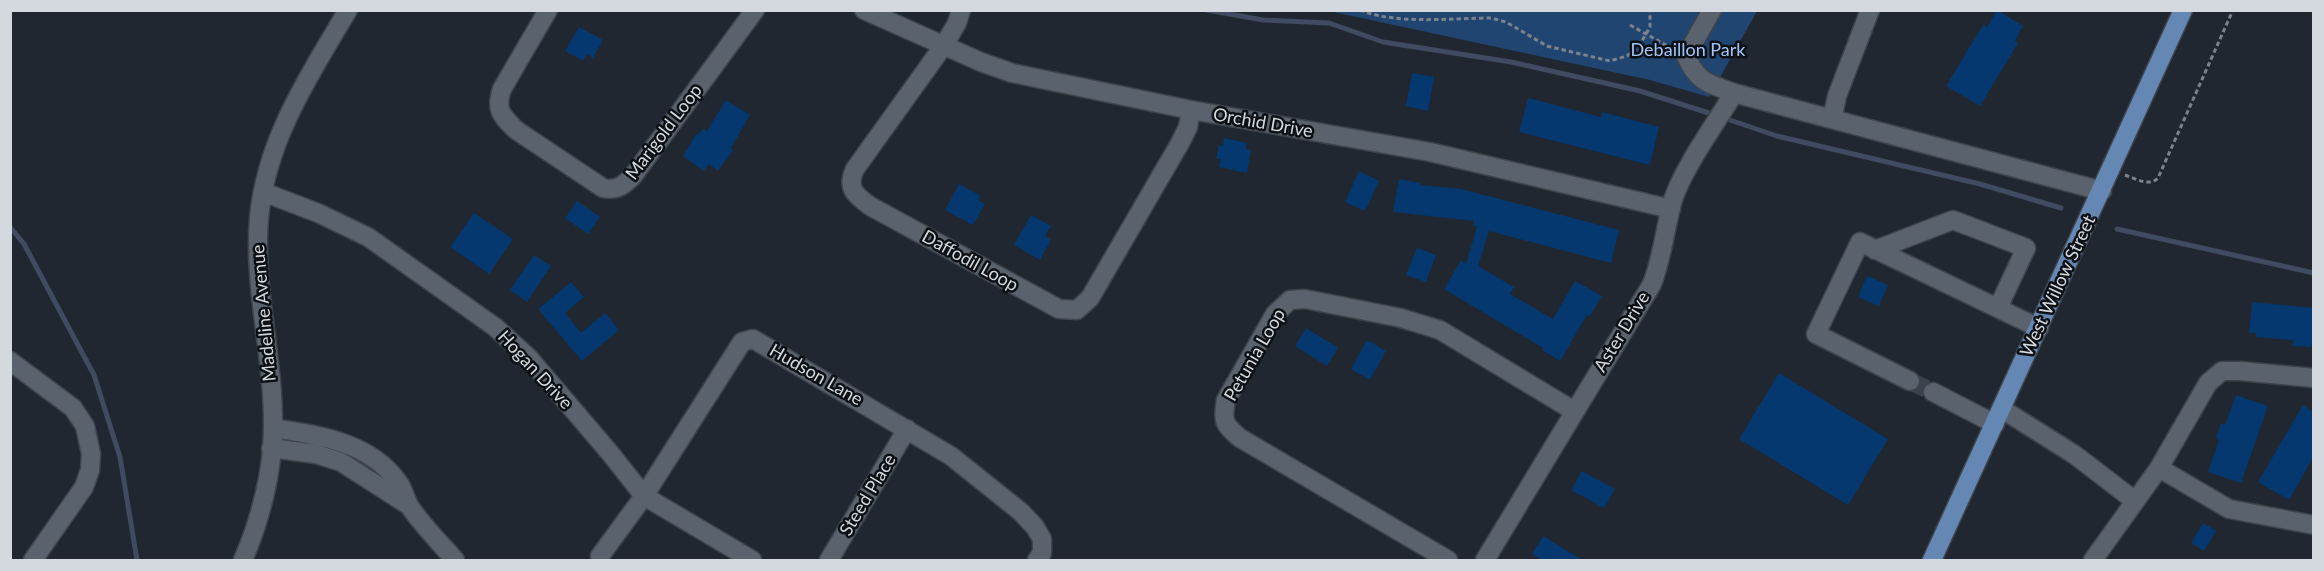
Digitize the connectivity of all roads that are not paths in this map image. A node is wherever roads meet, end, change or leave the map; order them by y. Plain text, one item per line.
1 (348, 10) edge
2 (548, 10) edge
3 (755, 10) edge
4 (864, 10) edge
5 (961, 10) edge
6 (1712, 10) edge
7 (1870, 10) edge
8 (2180, 12) edge
9 (944, 45) junction
10 (1734, 93) junction
11 (1191, 110) junction
12 (1832, 119) junction
13 (2102, 191) junction
14 (263, 192) junction
15 (1671, 209) junction
16 (1875, 250) junction
17 (1998, 308) junction
18 (2039, 328) junction
19 (10, 361) edge
20 (2313, 378) edge
21 (1910, 381) tunnel mouth
22 (1933, 392) tunnel mouth
23 (1574, 411) junction
24 (1999, 417) junction
25 (273, 428) junction
26 (907, 429) junction
27 (271, 448) junction
28 (2159, 468) junction
29 (644, 496) junction
30 (2135, 501) junction
31 (408, 505) junction
32 (2313, 525) edge
33 (600, 556) dead end
34 (33, 561) edge
35 (243, 561) edge
36 (455, 561) edge
37 (752, 561) edge
38 (829, 561) edge
39 (1037, 561) edge
40 (1448, 561) edge
41 (1485, 561) edge
42 (1932, 561) edge
43 (2094, 561) edge

1 - 14 street, Madeline Avenue
2 - 3 street, Marigold Loop
4 - 9 street, Orchid Drive
5 - 9 street, Daffodil Loop
6 - 10 street
7 - 12 street
8 - 13 main road, West Willow Street
9 - 11 street, Orchid Drive
9 - 11 street, Daffodil Loop
10 - 12 street
10 - 15 street, Aster Drive
11 - 15 street, Orchid Drive
12 - 13 street
13 - 18 main road, West Willow Street
14 - 25 street, Madeline Avenue
14 - 29 street, Hogan Drive
15 - 23 street, Aster Drive
16 - 17 street
16 - 17 street
16 - 21 street
17 - 18 street
18 - 24 main road, West Willow Street
19 - 34 street
20 - 28 street
22 - 24 street
23 - 40 street, Petunia Loop
23 - 41 street, Aster Drive
24 - 30 street
24 - 42 main road, West Willow Street
25 - 27 street, Madeline Avenue
25 - 31 street
26 - 29 street, Hudson Lane
26 - 38 street, Steed Place
26 - 39 street, Hudson Lane
27 - 31 street
27 - 35 street, Madeline Avenue
28 - 30 street
28 - 32 street
29 - 33 street, Hudson Lane
29 - 37 street, Hogan Drive
30 - 43 street
31 - 36 street

